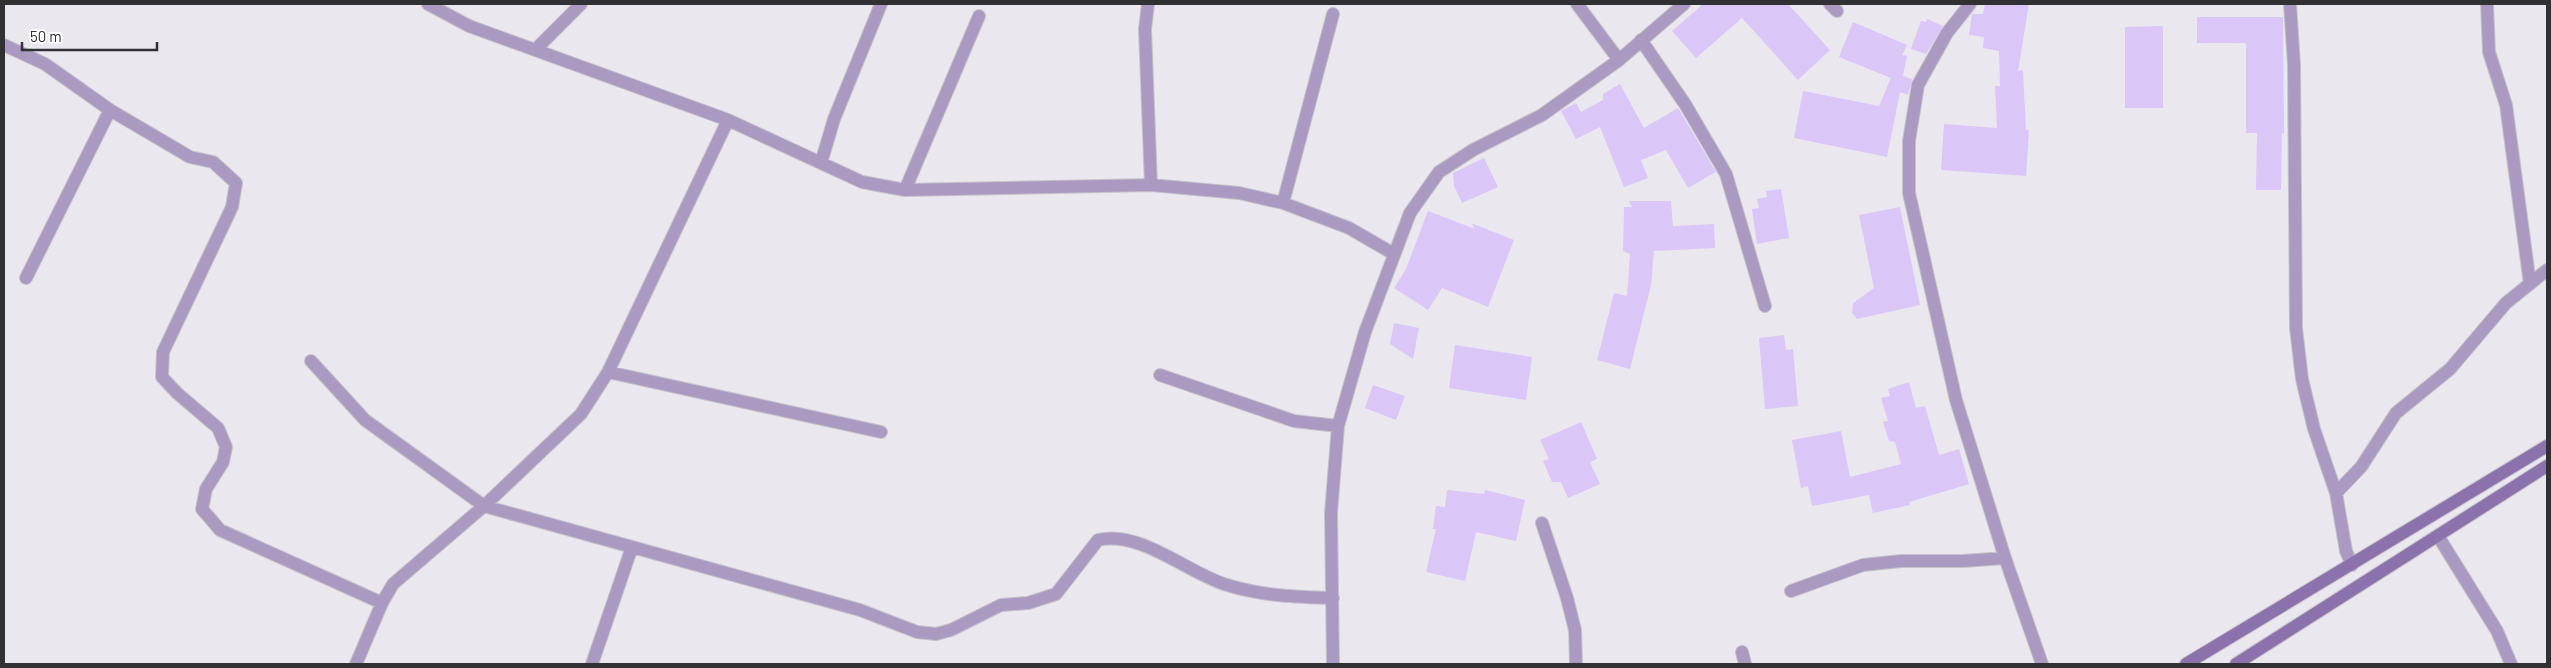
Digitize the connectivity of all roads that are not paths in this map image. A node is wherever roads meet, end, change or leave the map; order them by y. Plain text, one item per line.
1 (428, 4) edge
2 (581, 4) edge
3 (881, 4) edge
4 (1148, 4) edge
5 (1576, 4) edge
6 (1684, 4) edge
7 (1970, 4) edge
8 (2290, 4) edge
9 (2487, 4) edge
10 (1333, 14) dead end
11 (979, 16) dead end
12 (1641, 40) junction
13 (4, 45) edge
14 (535, 50) junction
15 (1619, 60) junction
16 (110, 110) junction
17 (728, 120) junction
18 (821, 163) junction
19 (1151, 185) junction
20 (905, 190) junction
21 (1283, 203) junction
22 (1394, 254) junction
23 (2547, 270) edge
24 (26, 278) dead end
25 (2530, 284) junction
26 (1766, 306) dead end
27 (311, 361) dead end
28 (608, 372) junction
29 (1160, 375) dead end
30 (1338, 426) junction
31 (880, 432) dead end
32 (2547, 446) edge
33 (2547, 466) edge
34 (2336, 493) junction
35 (484, 506) junction
36 (1542, 523) dead end
37 (2438, 536) junction
38 (632, 547) junction
39 (2005, 558) junction
40 (2352, 565) junction
41 (1791, 590) dead end
42 (1333, 598) junction
43 (382, 602) junction
44 (356, 664) edge
45 (592, 664) edge
46 (1333, 664) edge
47 (1576, 664) edge
48 (2042, 664) edge
49 (2186, 664) edge
50 (2236, 664) edge
51 (2511, 664) edge

1 - 14 street
2 - 14 street
3 - 18 street
4 - 19 street
5 - 15 street
6 - 12 street
7 - 39 street
8 - 34 street
9 - 25 street
10 - 21 street
11 - 20 street
12 - 15 street
12 - 26 street
13 - 16 street
14 - 17 street
15 - 22 street
16 - 24 street
16 - 43 street
17 - 18 street
17 - 28 street
18 - 20 street
19 - 20 street
19 - 21 street
21 - 22 street
22 - 30 street
23 - 25 street
25 - 34 street
27 - 35 street
28 - 31 street
28 - 35 street
29 - 30 street
30 - 42 street
32 - 40 main road
33 - 37 main road
34 - 40 street
35 - 38 street
35 - 43 street
36 - 47 street
37 - 50 main road
37 - 51 street
38 - 42 street
38 - 45 street
39 - 41 street
39 - 48 street
40 - 49 main road
42 - 46 street
43 - 44 street

